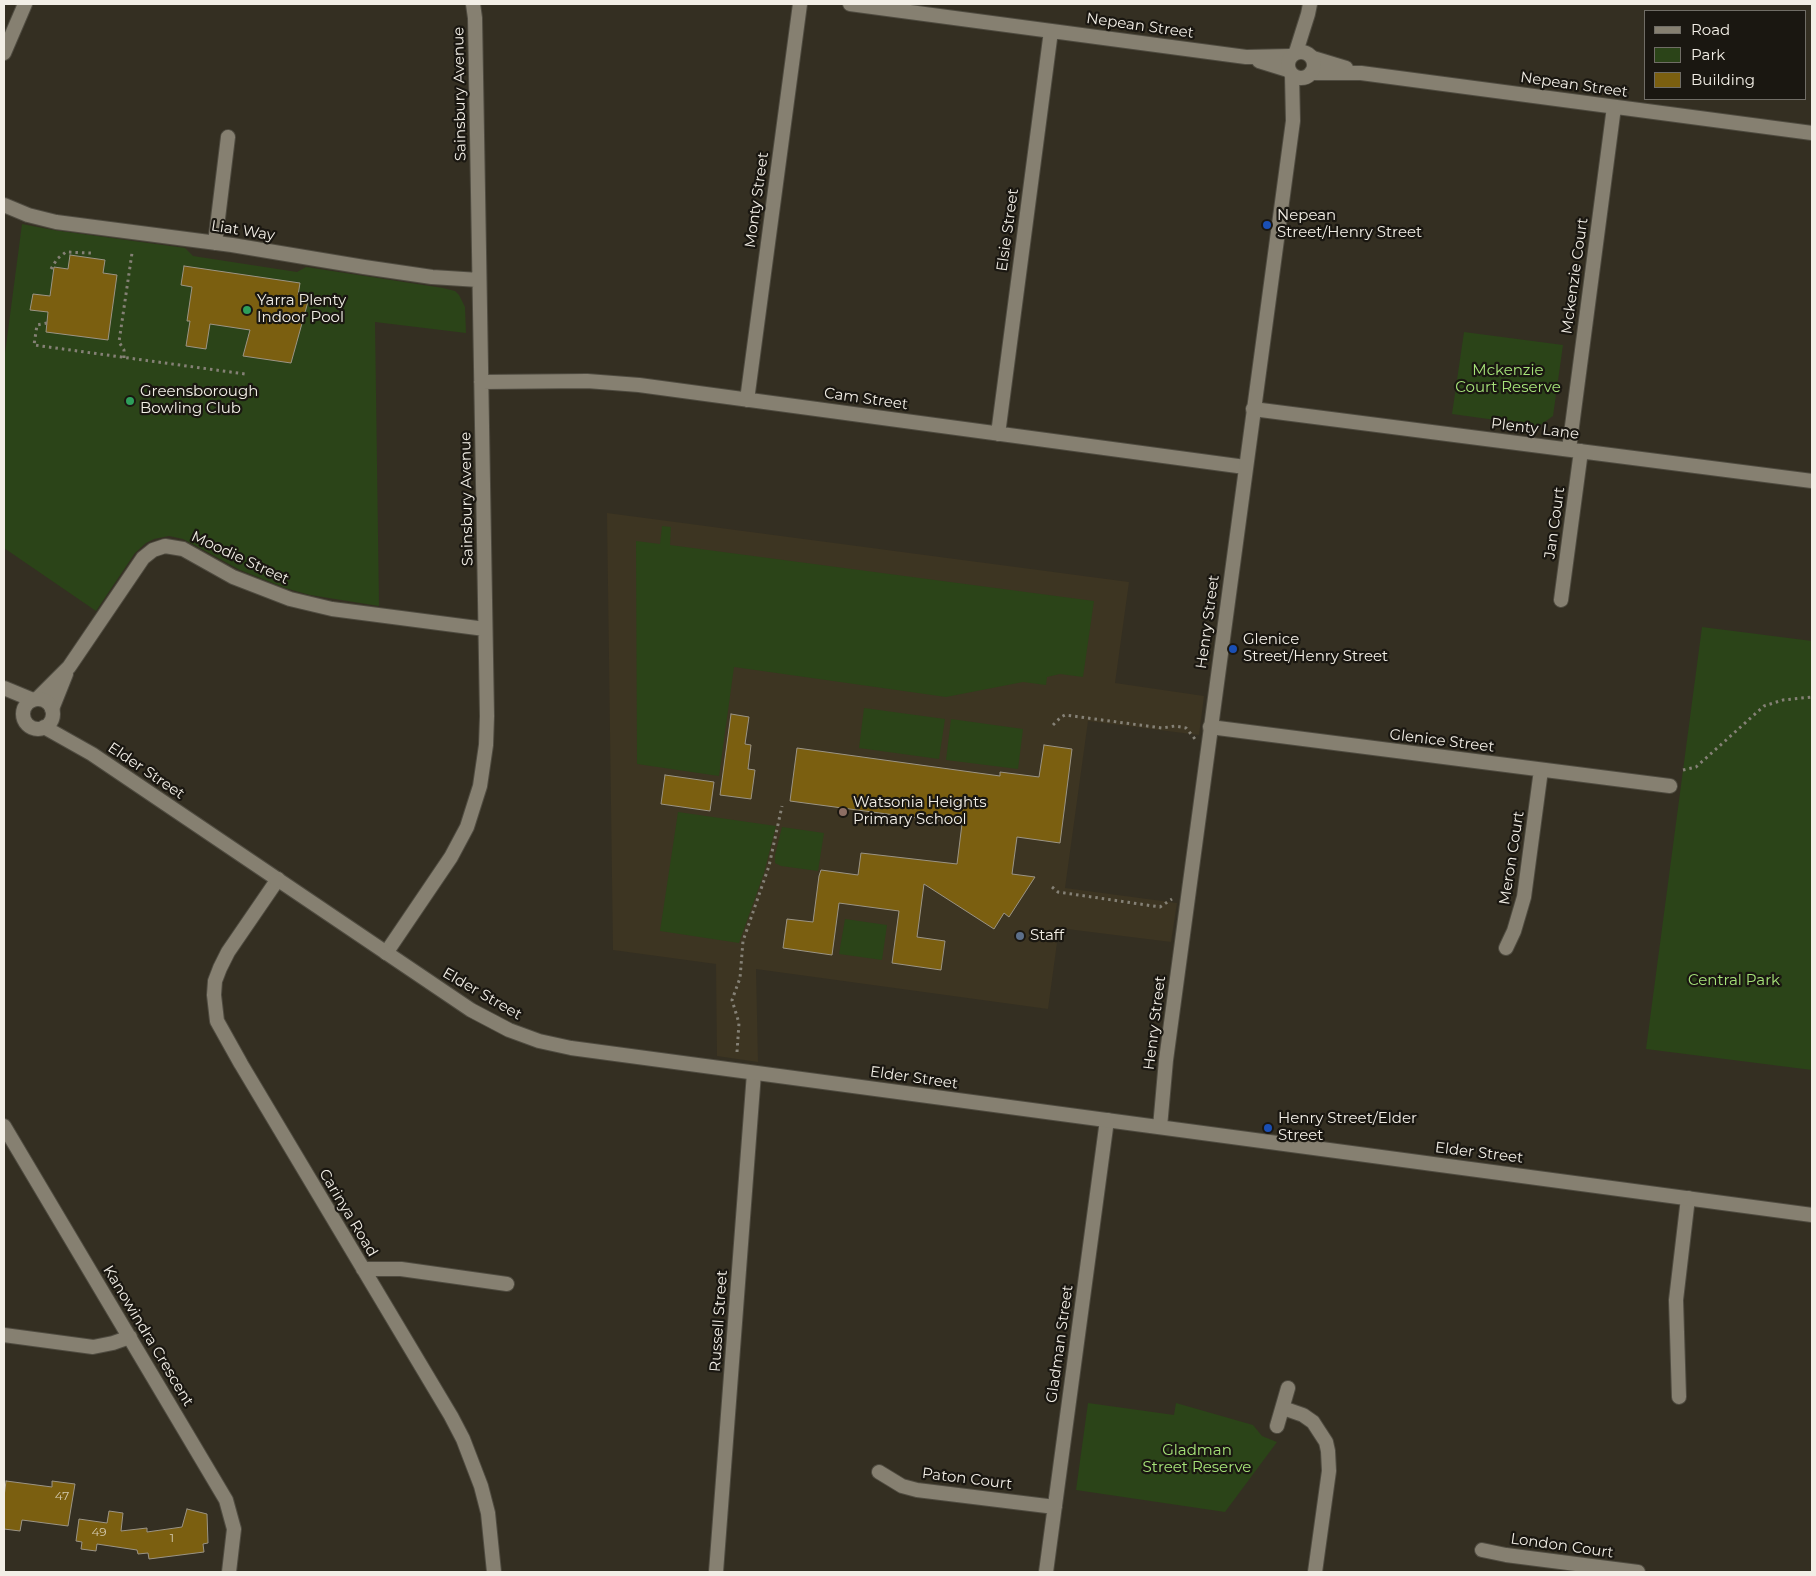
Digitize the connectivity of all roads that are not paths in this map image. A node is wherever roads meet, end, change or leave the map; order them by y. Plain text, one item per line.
1 (25, 4) edge
2 (800, 4) edge
3 (850, 4) edge
4 (475, 8) edge
5 (1309, 9) edge
6 (1051, 30) junction
7 (4, 53) edge
8 (1301, 65) junction
9 (1614, 106) junction
10 (1812, 133) edge
11 (228, 137) dead end
12 (4, 205) edge
13 (215, 242) junction
14 (480, 280) junction
15 (481, 382) junction
16 (747, 400) junction
17 (1254, 409) junction
18 (998, 434) junction
19 (1575, 450) junction
20 (1246, 467) junction
21 (1812, 481) edge
22 (1561, 600) dead end
23 (485, 629) junction
24 (69, 667) junction
25 (4, 688) edge
26 (4, 696) edge
27 (31, 703) junction
28 (49, 718) junction
29 (1210, 727) junction
30 (1541, 770) junction
31 (1670, 786) dead end
32 (278, 879) junction
33 (1506, 948) dead end
34 (386, 953) junction
35 (754, 1073) junction
36 (1107, 1120) junction
37 (4, 1126) edge
38 (1160, 1127) junction
39 (1688, 1198) junction
40 (1812, 1215) edge
41 (363, 1269) junction
42 (507, 1284) dead end
43 (4, 1335) edge
44 (130, 1336) junction
45 (1288, 1388) dead end
46 (1679, 1397) dead end
47 (1283, 1408) junction
48 (1277, 1426) dead end
49 (879, 1472) dead end
50 (1055, 1507) junction
51 (1482, 1550) dead end
52 (229, 1572) edge
53 (494, 1572) edge
54 (716, 1572) edge
55 (1046, 1572) edge
56 (1315, 1572) edge
57 (1638, 1572) edge

1 - 7 street
2 - 16 street, Monty Street
3 - 6 street, Nepean Street
4 - 14 street, Sainsbury Avenue
5 - 8 street, Henry Street
6 - 8 street, Nepean Street
6 - 18 street, Elsie Street
8 - 9 street, Nepean Street
8 - 17 street, Henry Street
9 - 10 street, Nepean Street
9 - 19 street, Mckenzie Court
11 - 13 street
12 - 13 street, Liat Way
13 - 14 street, Liat Way
14 - 15 street, Sainsbury Avenue
15 - 16 street, Cam Street
15 - 23 street, Sainsbury Avenue
16 - 18 street, Cam Street
17 - 19 street, Plenty Lane
17 - 20 street, Henry Street
18 - 20 street, Cam Street
19 - 21 street, Plenty Lane
19 - 22 street, Jan Court
20 - 29 street, Henry Street
23 - 24 street, Moodie Street
23 - 34 street, Sainsbury Avenue
24 - 27 street, Moodie Street
24 - 28 street, Moodie Street
25 - 27 street
26 - 27 street
27 - 28 street
27 - 28 street
28 - 32 street, Elder Street
29 - 30 street, Glenice Street
29 - 38 street, Henry Street
30 - 31 street, Glenice Street
30 - 33 street, Meron Court
32 - 34 street, Elder Street
32 - 41 street, Carinya Road
34 - 35 street, Elder Street
35 - 36 street, Elder Street
35 - 54 street, Russell Street
36 - 38 street, Elder Street
36 - 50 street, Gladman Street
37 - 44 street, Kanowindra Crescent
38 - 39 street, Elder Street
39 - 40 street, Elder Street
39 - 46 street
41 - 42 street
41 - 53 street, Carinya Road
43 - 44 street
44 - 52 street, Kanowindra Crescent
45 - 47 street
47 - 48 street
47 - 56 street
49 - 50 street, Paton Court
50 - 55 street, Gladman Street
51 - 57 street, London Court

